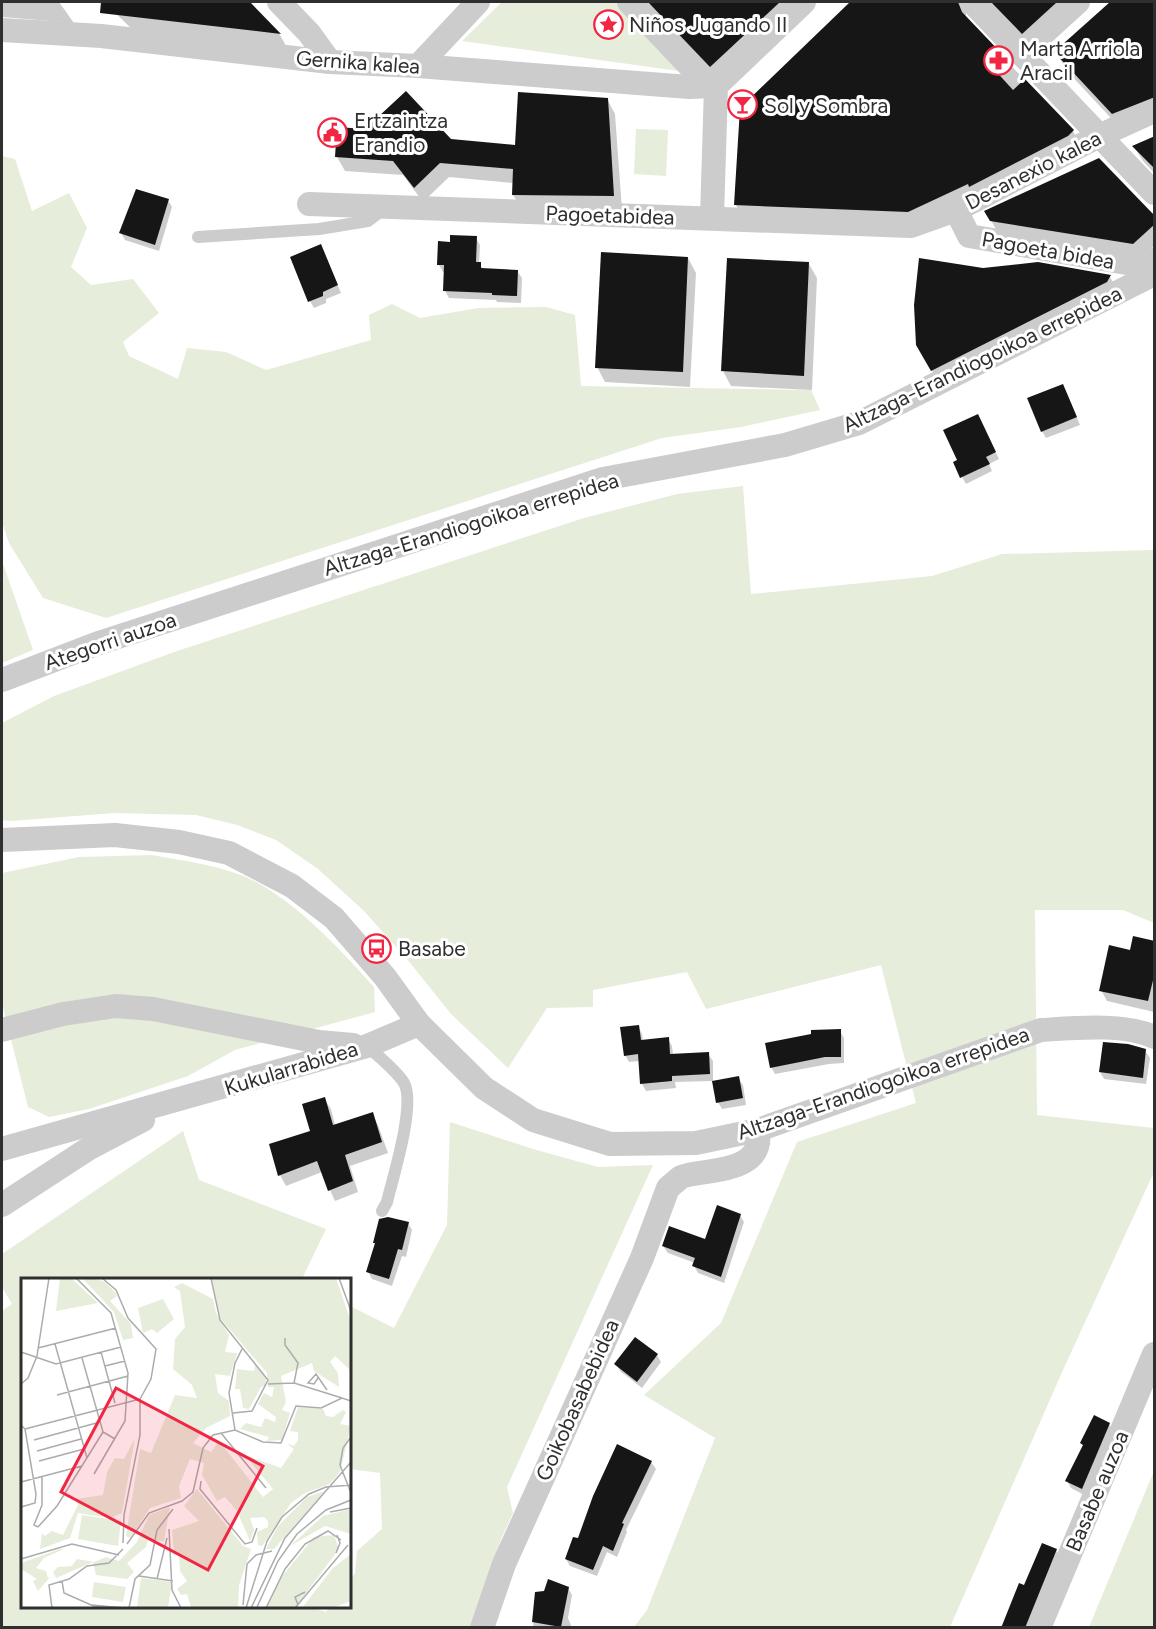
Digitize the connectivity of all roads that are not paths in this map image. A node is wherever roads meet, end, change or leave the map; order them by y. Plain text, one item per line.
1 (279, 2) edge
2 (478, 2) edge
3 (629, 2) edge
4 (972, 2) edge
5 (1078, 2) edge
6 (790, 6) edge
7 (2, 30) edge
8 (1021, 54) junction
9 (330, 62) junction
10 (418, 66) junction
11 (708, 82) junction
12 (1155, 111) edge
13 (1099, 136) junction
14 (1155, 193) edge
15 (309, 204) dead end
16 (388, 207) junction
17 (956, 210) junction
18 (712, 218) junction
19 (911, 226) joint
20 (198, 237) dead end
21 (1155, 260) edge
22 (1155, 274) edge
23 (219, 603) joint
24 (2, 680) edge
25 (2, 840) edge
26 (419, 1024) junction
27 (2, 1030) edge
28 (1155, 1037) edge
29 (367, 1046) junction
30 (183, 1099) junction
31 (758, 1130) junction
32 (2, 1149) edge
33 (2, 1205) edge
34 (382, 1211) dead end
35 (1155, 1354) edge
36 (482, 1628) edge
37 (1039, 1628) edge

1 - 9 street
2 - 10 street
3 - 11 street
4 - 8 street
5 - 8 street
6 - 11 street
7 - 9 street, Gernika kalea
8 - 13 street
9 - 10 street, Gernika kalea
10 - 11 street, Gernika kalea
11 - 18 street
12 - 13 street, Desanexio kalea
13 - 14 street
13 - 17 street, Desanexio kalea
15 - 16 street, Pagoetabidea
16 - 18 street, Pagoetabidea
16 - 20 lane
17 - 19 street, Desanexio kalea
17 - 21 street, Pagoeta bidea
18 - 19 street, Pagoetabidea
22 - 23 street, Altzaga-Erandiogoikoa errepidea
23 - 24 street, Ategorri auzoa
25 - 26 street, Altzaga-Erandiogoikoa errepidea
26 - 29 street
26 - 31 street, Altzaga-Erandiogoikoa errepidea
27 - 29 street, Kukularrabidea
28 - 31 street, Altzaga-Erandiogoikoa errepidea
29 - 30 street, Kukularrabidea
29 - 34 lane
30 - 32 street, Kukularrabidea
30 - 33 street
31 - 36 street, Goikobasabebidea
35 - 37 street, Basabe auzoa

